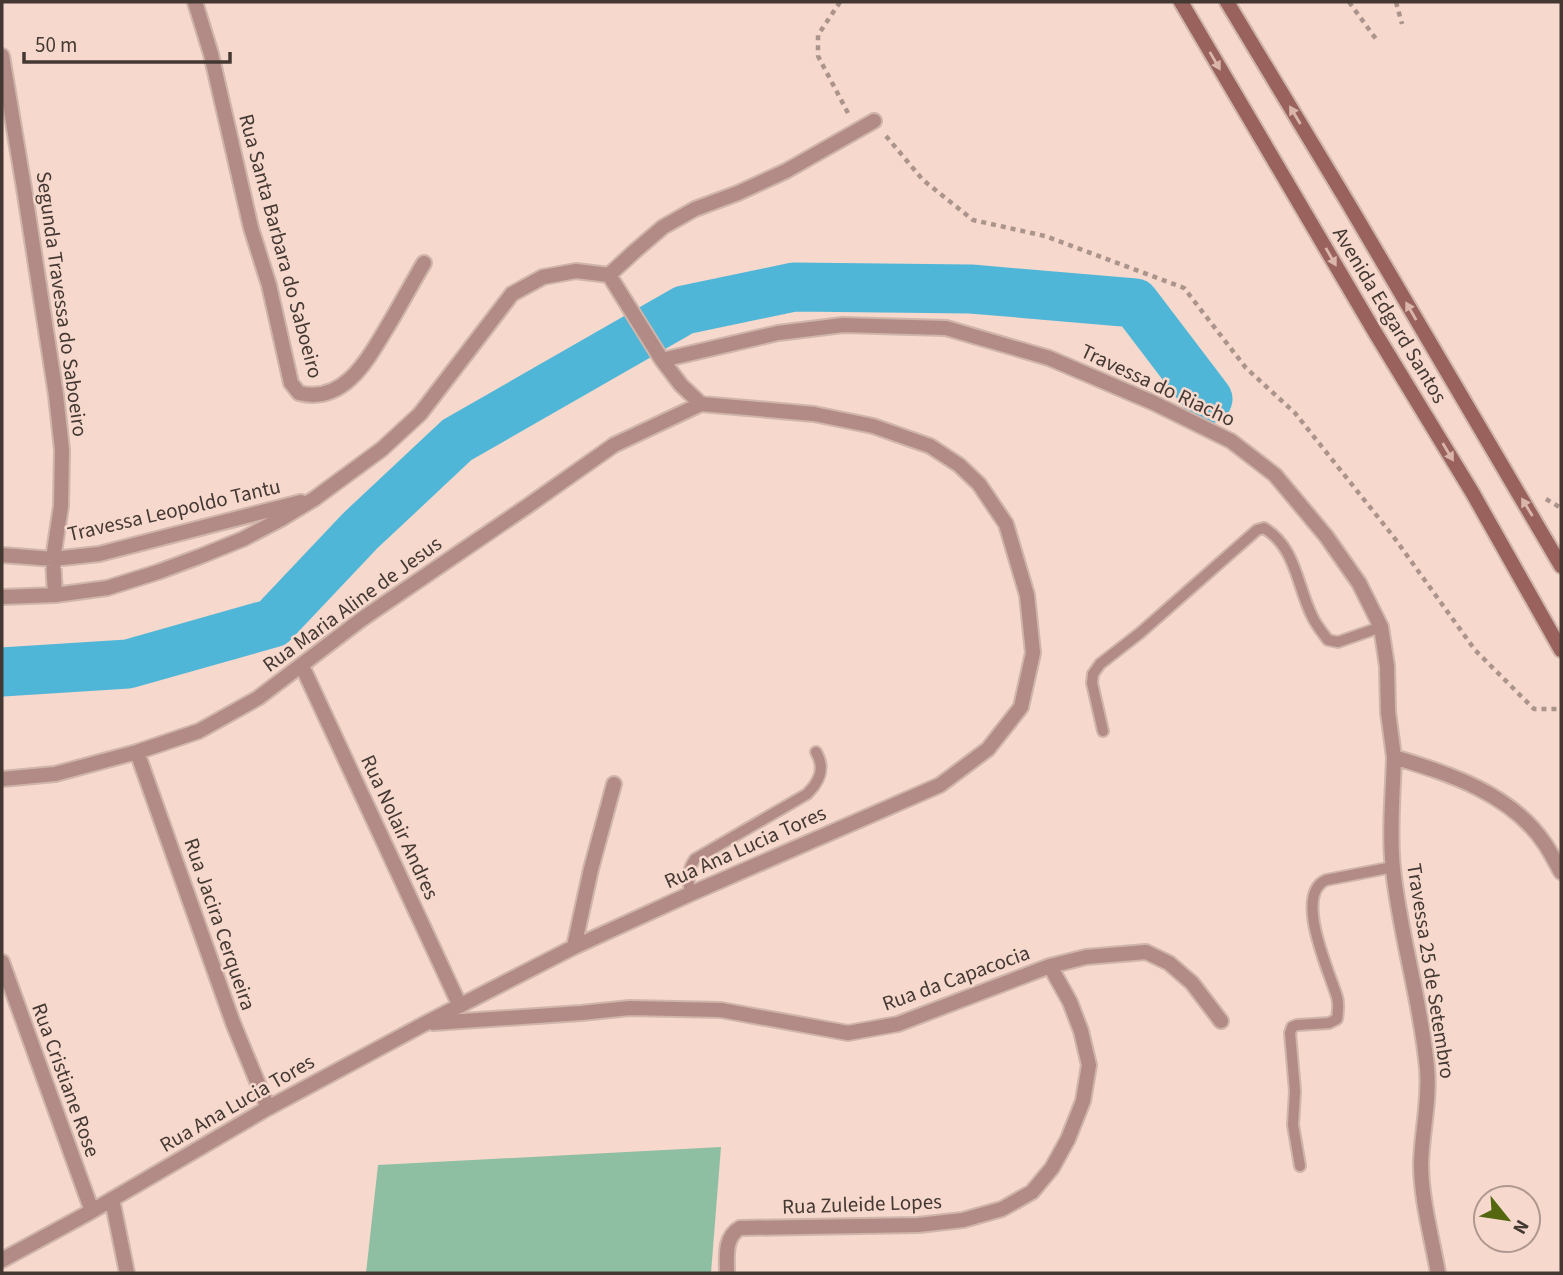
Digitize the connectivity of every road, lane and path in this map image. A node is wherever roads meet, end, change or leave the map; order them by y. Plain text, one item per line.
1 (195, 2) edge
2 (840, 2) edge
3 (1181, 2) edge
4 (1227, 2) edge
5 (1349, 2) edge
6 (1396, 2) edge
7 (1402, 24) dead end
8 (1376, 39) dead end
9 (2, 56) edge
10 (874, 121) junction
11 (424, 263) dead end
12 (609, 275) junction
13 (662, 360) junction
14 (701, 404) junction
15 (314, 499) junction
16 (2, 555) edge
17 (53, 559) junction
18 (1561, 566) edge
19 (55, 595) junction
20 (2, 597) edge
21 (1381, 627) junction
22 (1561, 650) edge
23 (302, 666) junction
24 (1561, 709) edge
25 (1103, 731) dead end
26 (136, 752) junction
27 (816, 752) dead end
28 (1394, 757) junction
29 (2, 779) edge
30 (614, 784) dead end
31 (1393, 867) junction
32 (1561, 872) edge
33 (690, 894) junction
34 (574, 947) junction
35 (2, 962) edge
36 (1050, 966) junction
37 (460, 1006) junction
38 (1221, 1021) dead end
39 (426, 1023) junction
40 (268, 1108) junction
41 (1300, 1166) dead end
42 (112, 1199) junction
43 (92, 1211) junction
44 (2, 1260) edge
45 (127, 1273) edge
46 (727, 1273) edge
47 (1438, 1273) edge

1 - 11 street, Rua Santa Barbara do Saboeiro
2 - 10 path
3 -> 22 main road, Avenida Edgard Santos
18 -> 4 main road, Avenida Edgard Santos
5 - 8 path
6 - 7 path
9 - 17 street, Segunda Travessa do Saboeiro
10 - 12 street
10 - 24 path
12 - 13 street
12 - 15 street
13 - 14 street
13 - 21 street, Travessa do Riacho
14 - 23 street, Rua Maria Aline de Jesus
14 - 33 street, Rua Ana Lucia Tores
15 - 17 street, Travessa Leopoldo Tantu
15 - 19 street
16 - 17 street, Travessa Leopoldo Tantu
17 - 19 street, Segunda Travessa do Saboeiro
19 - 20 street
21 - 25 lane
21 - 28 street, Travessa do Riacho
23 - 26 street, Rua Maria Aline de Jesus
23 - 37 street, Rua Nolair Andres
26 - 29 street, Rua Maria Aline de Jesus
26 - 40 street, Rua Jacira Cerqueira
27 - 33 lane
28 - 31 street, Travessa 25 de Setembro
28 - 32 street
30 - 34 street
31 - 41 lane
31 - 47 street, Travessa 25 de Setembro
33 - 34 street, Rua Ana Lucia Tores
34 - 37 street, Rua Ana Lucia Tores
35 - 43 street, Rua Cristiane Rose
36 - 38 street, Rua da Capacocia
36 - 39 street, Rua da Capacocia
36 - 46 street, Rua Zuleide Lopes
37 - 39 street, Rua Ana Lucia Tores
39 - 40 street, Rua Ana Lucia Tores
40 - 42 street, Rua Ana Lucia Tores
42 - 43 street, Rua Ana Lucia Tores
42 - 45 street
43 - 44 street, Rua Ana Lucia Tores

